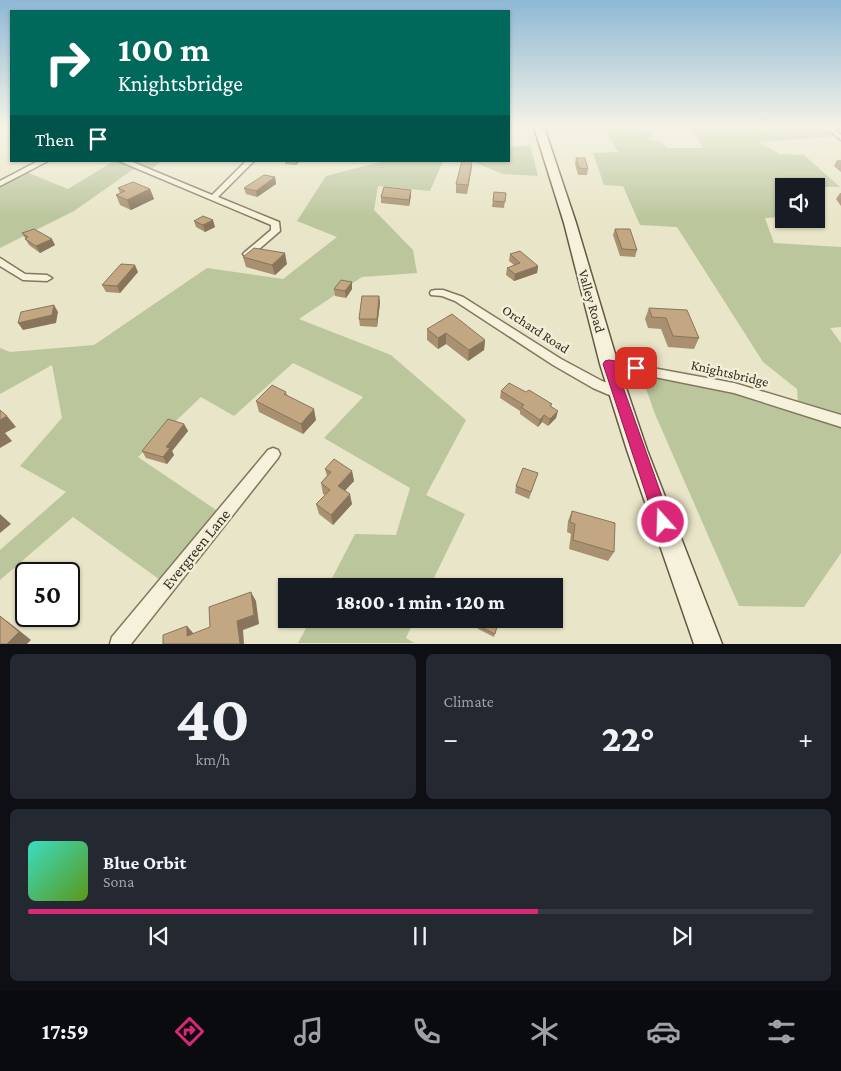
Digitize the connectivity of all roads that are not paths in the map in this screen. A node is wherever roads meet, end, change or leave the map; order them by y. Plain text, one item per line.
1 (549, 157) edge
2 (42, 162) edge
3 (125, 162) edge
4 (249, 162) edge
5 (0, 184) edge
6 (214, 198) junction
7 (248, 254) edge
8 (0, 261) edge
9 (47, 278) dead end
10 (435, 293) dead end
11 (609, 364) junction
12 (619, 393) junction
13 (841, 421) edge
14 (273, 454) dead end
15 (119, 644) edge
16 (708, 644) edge

1 - 11 main road, Valley Road
2 - 5 street
3 - 6 street
4 - 6 street
6 - 7 street
8 - 9 street
10 - 12 street, Orchard Road
11 - 12 main road, Valley Road
11 - 13 street, Knightsbridge
12 - 16 main road, Valley Road
14 - 15 street, Evergreen Lane

